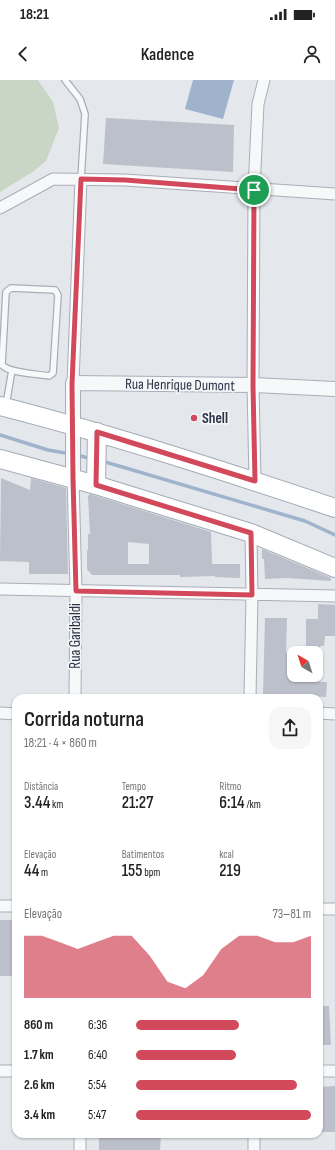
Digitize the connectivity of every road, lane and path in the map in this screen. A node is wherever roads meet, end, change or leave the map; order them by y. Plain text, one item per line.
1 (66, 80) edge
2 (264, 80) edge
3 (81, 179) junction
4 (254, 190) junction
5 (335, 194) edge
6 (0, 208) edge
7 (12, 370) junction
8 (72, 384) junction
9 (253, 386) junction
10 (335, 389) edge
11 (3, 407) edge
12 (72, 432) junction
13 (97, 438) junction
14 (0, 459) edge
15 (73, 471) junction
16 (96, 477) junction
17 (255, 481) junction
18 (335, 508) edge
19 (251, 533) junction
20 (335, 568) edge
21 (0, 589) edge
22 (76, 591) junction
23 (252, 595) junction
24 (335, 596) edge
25 (75, 694) edge
26 (250, 694) edge
27 (323, 713) edge
28 (0, 714) edge
29 (12, 714) edge
30 (335, 714) edge
31 (0, 906) edge
32 (12, 906) edge
33 (323, 909) edge
34 (335, 909) edge
35 (0, 1071) edge
36 (12, 1071) edge
37 (323, 1071) edge
38 (335, 1071) edge
39 (80, 1138) edge
40 (254, 1138) edge
41 (80, 1150) edge
42 (254, 1150) edge

1 - 3 lane
2 - 4 street
3 - 4 street
3 - 6 street
3 - 8 street
4 - 5 street
4 - 9 street
7 - 7 lane
7 - 11 lane
8 - 9 street, Rua Henrique Dumont
8 - 12 street
9 - 10 street, Rua Henrique Dumont
9 - 17 street
11 - 12 main road
12 - 13 main road
12 - 15 street
13 - 16 main road
13 - 17 main road
14 - 15 main road
15 - 16 main road
15 - 22 street, Rua Garibaldi
16 - 19 main road
17 - 18 main road
19 - 20 main road
19 - 23 street
21 - 22 street
22 - 23 street
22 - 25 street, Rua Garibaldi
23 - 24 street
23 - 26 street
27 - 30 street
28 - 29 street
31 - 32 street
33 - 34 street
35 - 36 street
37 - 38 street
39 - 41 street
40 - 42 street

